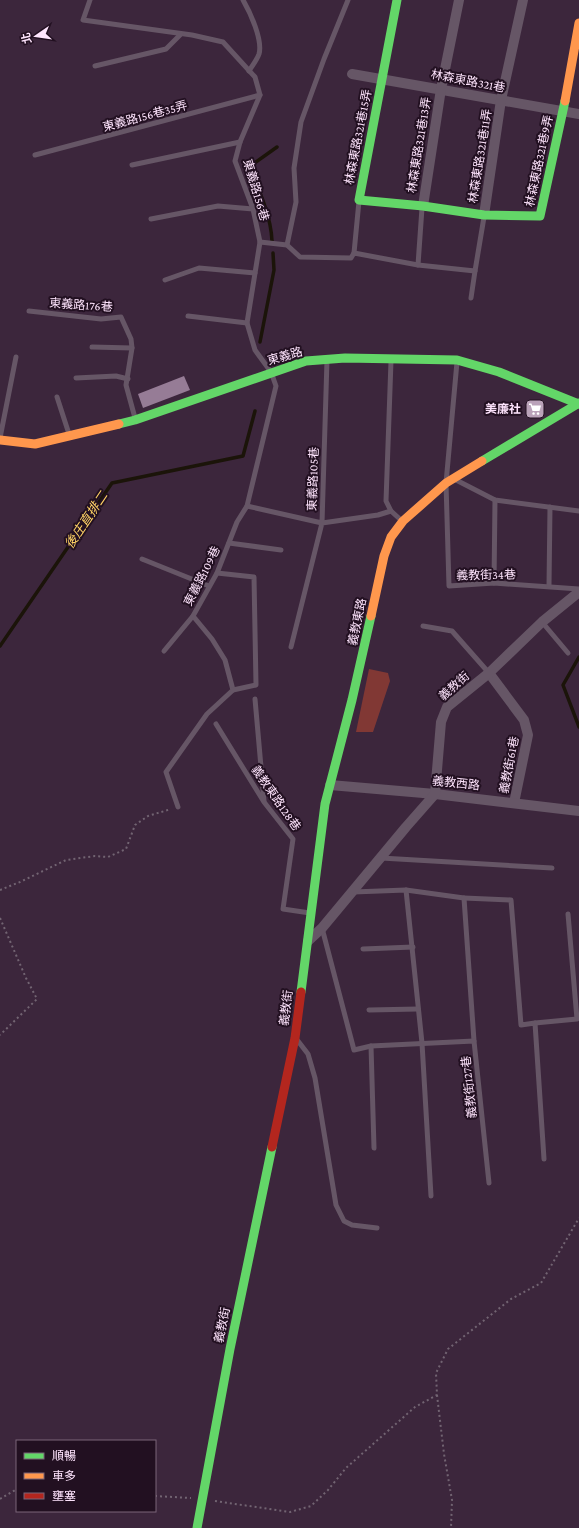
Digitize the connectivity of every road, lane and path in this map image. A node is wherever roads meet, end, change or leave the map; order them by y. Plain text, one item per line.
1 (90, 0) edge
2 (242, 0) edge
3 (348, 0) edge
4 (397, 0) edge
5 (459, 0) edge
6 (523, 0) edge
7 (579, 23) edge
8 (181, 34) junction
9 (95, 66) dead end
10 (249, 71) junction
11 (352, 74) dead end
12 (381, 79) junction
13 (441, 89) junction
14 (260, 95) junction
15 (501, 100) junction
16 (563, 111) junction
17 (579, 114) edge
18 (240, 142) junction
19 (35, 155) dead end
20 (132, 164) dead end
21 (359, 200) junction
22 (422, 206) junction
23 (253, 209) junction
24 (484, 214) junction
25 (151, 219) dead end
26 (260, 242) junction
27 (287, 245) junction
28 (354, 253) junction
29 (418, 265) junction
30 (475, 271) junction
31 (255, 273) junction
32 (166, 280) dead end
33 (471, 298) dead end
34 (29, 311) dead end
35 (188, 316) dead end
36 (246, 323) junction
37 (92, 347) dead end
38 (132, 348) junction
39 (16, 357) dead end
40 (391, 359) junction
41 (327, 360) junction
42 (457, 360) junction
43 (271, 372) junction
44 (76, 378) dead end
45 (128, 379) junction
46 (57, 397) dead end
47 (579, 403) edge
48 (135, 420) junction
49 (70, 436) junction
50 (0, 440) edge
51 (450, 481) junction
52 (495, 500) junction
53 (247, 506) junction
54 (550, 507) junction
55 (391, 511) junction
56 (579, 511) edge
57 (402, 521) junction
58 (322, 523) junction
59 (229, 543) junction
60 (281, 550) dead end
61 (142, 559) dead end
62 (217, 573) junction
63 (494, 583) junction
64 (209, 586) junction
65 (549, 586) junction
66 (579, 590) edge
67 (193, 616) junction
68 (542, 622) junction
69 (423, 626) dead end
70 (291, 647) dead end
71 (164, 651) dead end
72 (568, 653) dead end
73 (488, 673) junction
74 (233, 690) junction
75 (255, 699) dead end
76 (216, 724) dead end
77 (330, 785) junction
78 (435, 794) junction
79 (264, 802) junction
80 (514, 803) junction
81 (178, 807) joint
82 (579, 812) edge
83 (380, 858) junction
84 (552, 868) dead end
85 (0, 890) edge
86 (406, 890) junction
87 (353, 892) junction
88 (464, 898) junction
89 (312, 913) junction
90 (568, 914) dead end
91 (0, 918) edge
92 (322, 928) junction
93 (308, 941) junction
94 (413, 947) junction
95 (363, 949) dead end
96 (418, 1009) junction
97 (368, 1010) dead end
98 (535, 1023) junction
99 (0, 1035) edge
100 (296, 1038) junction
101 (474, 1041) junction
102 (422, 1044) junction
103 (371, 1046) junction
104 (374, 1148) dead end
105 (544, 1160) dead end
106 (489, 1183) dead end
107 (431, 1196) dead end
108 (579, 1218) edge
109 (377, 1228) dead end
110 (437, 1395) junction
111 (16, 1490) edge
112 (156, 1496) edge
113 (0, 1499) edge
114 (202, 1500) junction
115 (197, 1528) edge
116 (451, 1528) edge

1 - 8 lane
2 - 10 lane
3 - 27 lane
4 - 12 street, 林森東路321巷15弄
5 - 13 street, 林森東路321巷13弄
6 - 15 street, 林森東路321巷11弄
7 - 16 street, 林森東路321巷9弄
8 - 9 lane
8 - 10 lane
10 - 14 lane
11 - 12 street, 林森東路321巷
12 - 13 street, 林森東路321巷
12 - 21 street, 林森東路321巷15弄
13 - 15 street, 林森東路321巷
13 - 22 street, 林森東路321巷13弄
14 - 18 lane, 東義路156巷
14 - 19 lane, 東義路156巷35弄
15 - 16 street, 林森東路321巷
15 - 24 street, 林森東路321巷11弄
16 - 17 street, 林森東路321巷
16 - 24 street, 林森東路321巷9弄
18 - 20 lane
18 - 23 lane, 東義路156巷
21 - 22 street
21 - 28 lane
22 - 24 street
22 - 29 lane
23 - 25 lane
23 - 26 lane, 東義路156巷
24 - 30 lane
26 - 27 lane
26 - 31 lane, 東義路156巷
27 - 28 lane
28 - 29 lane
29 - 30 lane
30 - 33 lane
31 - 32 lane
31 - 36 lane, 東義路156巷
34 - 38 lane, 東義路176巷
35 - 36 lane
36 - 43 lane
37 - 38 lane
38 - 45 lane, 東義路176巷
39 - 50 lane
40 - 41 street, 東義路
40 - 42 street, 東義路
40 - 55 lane
41 - 43 street, 東義路
41 - 58 lane, 東義路105巷
42 - 47 street, 東義路
42 - 51 lane
43 - 48 street, 東義路
43 - 53 lane, 東義路109巷
44 - 45 lane
45 - 48 lane, 東義路176巷
46 - 49 lane
47 - 51 street, 義教東路
48 - 49 street, 東義路
49 - 50 street, 東義路
51 - 52 lane
51 - 57 street, 義教東路
51 - 63 lane, 義教街34巷
52 - 54 lane
52 - 63 lane
53 - 58 lane, 東義路105巷
53 - 59 lane, 東義路109巷
54 - 56 lane
54 - 65 lane
55 - 57 lane
55 - 58 lane
57 - 77 street, 義教東路
58 - 70 lane
59 - 60 lane
59 - 62 lane, 東義路109巷
61 - 64 lane
62 - 64 lane, 東義路109巷
62 - 74 lane
63 - 65 lane, 義教街34巷
64 - 67 lane, 東義路109巷
65 - 66 lane, 義教街34巷
66 - 68 street, 義教街
67 - 71 lane
67 - 74 lane, 東義路109巷
68 - 72 lane
68 - 73 street, 義教街
69 - 73 lane
73 - 78 street, 義教街
73 - 80 street, 義教街61巷
74 - 81 lane
75 - 79 lane
76 - 79 lane, 義教東路128巷
77 - 78 street, 義教西路
77 - 89 street, 義教東路
78 - 80 street, 義教西路
78 - 83 street
79 - 89 lane, 義教東路128巷
80 - 82 street, 義教西路
81 - 85 path
83 - 84 lane
83 - 87 street
86 - 87 lane
86 - 88 lane
86 - 94 lane
87 - 92 street
88 - 98 lane
88 - 101 lane
89 - 93 street, 義教東路
90 - 98 lane
91 - 99 path
92 - 93 street
92 - 103 lane, 義教街127巷
93 - 100 street, 義教街
94 - 95 lane
94 - 96 lane
96 - 97 lane
96 - 102 lane
98 - 105 lane
100 - 109 lane
100 - 114 street, 義教街
101 - 102 lane, 義教街127巷
101 - 106 lane, 義教街127巷
102 - 103 lane, 義教街127巷
102 - 107 lane
103 - 104 lane
108 - 110 path
110 - 114 path
110 - 116 path
111 - 113 path
112 - 114 path
114 - 115 street, 義教街

